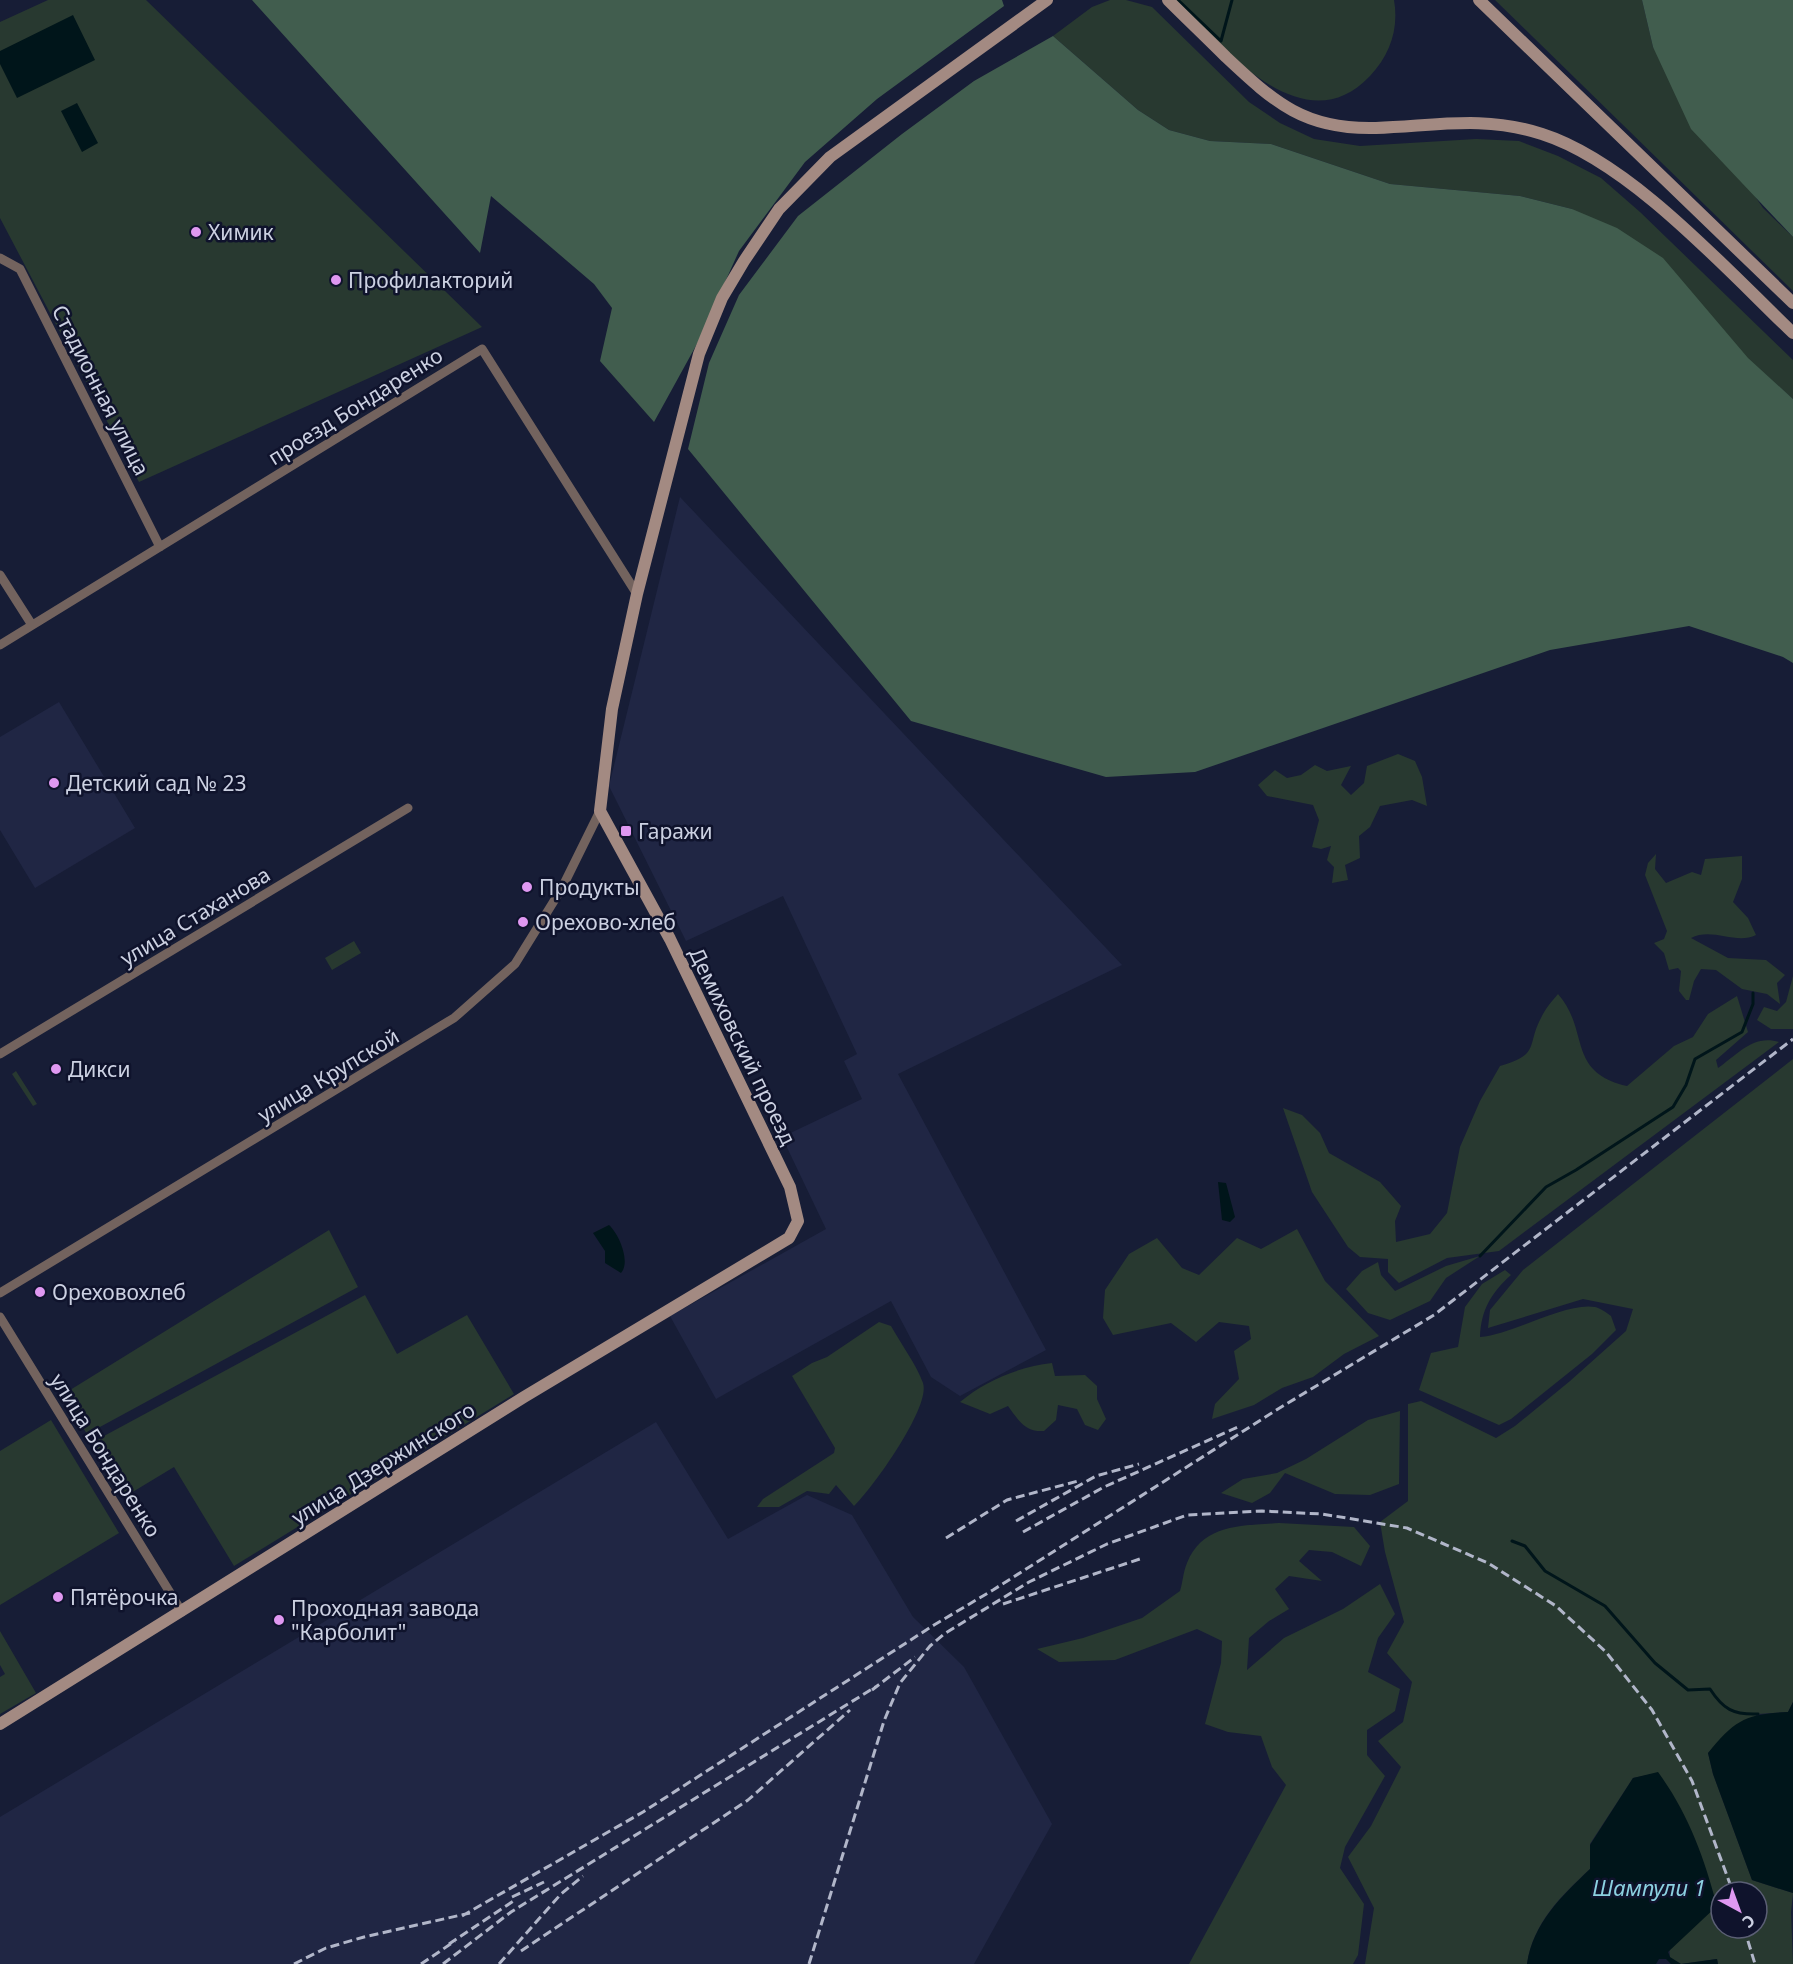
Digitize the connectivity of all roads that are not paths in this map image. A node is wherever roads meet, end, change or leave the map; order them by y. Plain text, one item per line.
1 (1047, 0) edge
2 (1168, 0) edge
3 (1479, 0) edge
4 (0, 258) edge
5 (1793, 303) edge
6 (1793, 333) edge
7 (160, 548) junction
8 (0, 575) edge
9 (637, 594) junction
10 (32, 625) junction
11 (0, 645) edge
12 (408, 808) dead end
13 (600, 811) junction
14 (0, 1054) edge
15 (789, 1238) joint
16 (0, 1293) edge
17 (0, 1317) edge
18 (182, 1611) junction
19 (0, 1724) edge

1 - 9 main road
2 - 6 main road
3 - 5 main road
4 - 7 street, Стадионная улица
7 - 9 street, проезд Бондаренко
7 - 10 street, проезд Бондаренко
8 - 10 street
9 - 13 main road
10 - 11 street, проезд Бондаренко
12 - 14 street, улица Стаханова
13 - 15 main road, Демиховский проезд
13 - 16 street, улица Крупской
15 - 18 main road, улица Дзержинского
17 - 18 street, улица Бондаренко
18 - 19 main road, улица Дзержинского

